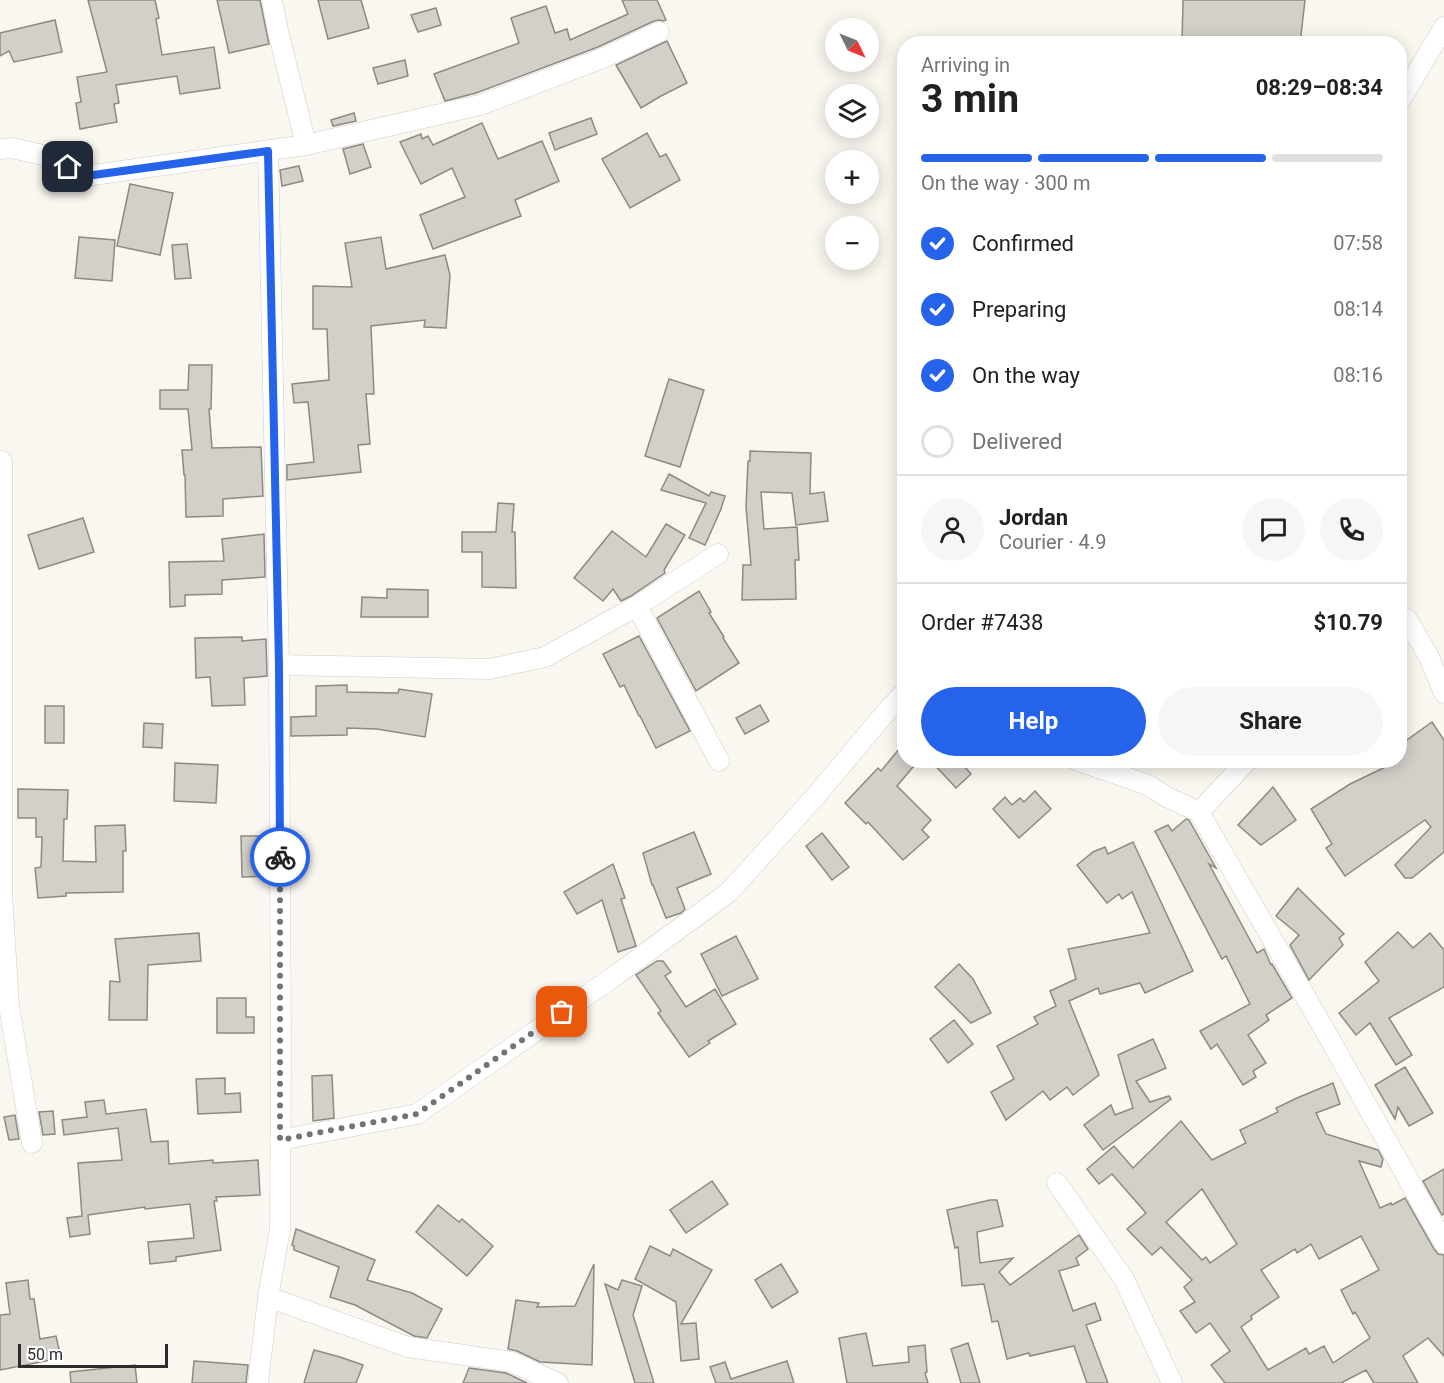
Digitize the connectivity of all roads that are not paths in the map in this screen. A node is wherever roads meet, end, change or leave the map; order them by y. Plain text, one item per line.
1 (272, 0) edge
2 (1444, 27) edge
3 (659, 32) dead end
4 (1407, 89) edge
5 (306, 145) junction
6 (0, 148) edge
7 (268, 151) junction
8 (2, 461) dead end
9 (718, 554) dead end
10 (637, 606) junction
11 (1407, 619) edge
12 (279, 665) junction
13 (1444, 693) edge
14 (897, 700) edge
15 (719, 761) dead end
16 (1099, 768) edge
17 (1240, 768) edge
18 (1199, 812) junction
19 (1, 895) edge
20 (280, 1140) junction
21 (32, 1143) dead end
22 (1057, 1183) dead end
23 (1444, 1243) edge
24 (268, 1297) junction
25 (258, 1383) edge
26 (558, 1383) edge
27 (1172, 1383) edge

1 - 5 street
2 - 4 street
3 - 5 street
5 - 7 street
6 - 7 street
7 - 12 street
8 - 19 street
9 - 10 street
10 - 12 street
10 - 15 street
11 - 13 street
12 - 20 street
14 - 20 street
16 - 18 street
17 - 18 street
18 - 23 street
19 - 21 street
20 - 24 street
22 - 27 street
24 - 25 street
24 - 26 street

